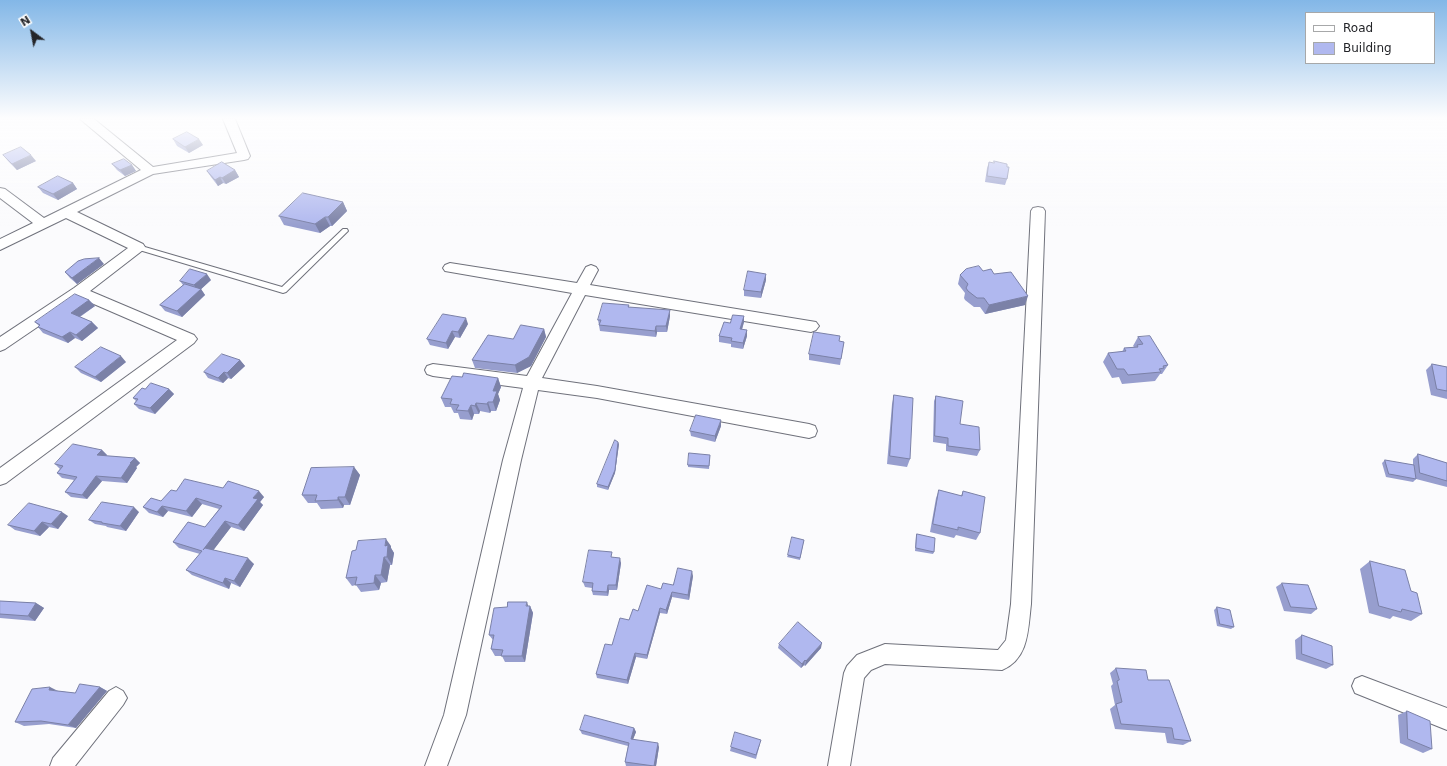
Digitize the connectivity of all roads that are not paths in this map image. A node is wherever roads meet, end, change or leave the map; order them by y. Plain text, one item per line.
1 (130, 155) edge
2 (243, 155) edge
3 (150, 171) junction
4 (0, 192) edge
5 (1038, 211) dead end
6 (66, 212) junction
7 (43, 224) junction
8 (345, 231) dead end
9 (0, 245) edge
10 (138, 247) junction
11 (450, 268) dead end
12 (591, 270) dead end
13 (581, 288) junction
14 (79, 292) junction
15 (811, 326) dead end
16 (0, 345) edge
17 (433, 370) dead end
18 (532, 383) junction
19 (809, 431) dead end
20 (0, 478) edge
21 (1362, 686) dead end
22 (116, 698) dead end
23 (1447, 719) edge
24 (61, 766) edge
25 (436, 766) edge
26 (839, 766) edge

1 - 3 street
2 - 3 street
3 - 6 street
4 - 7 street
5 - 26 street
6 - 7 street
6 - 10 street
7 - 9 street
8 - 10 lane
10 - 14 street
11 - 13 street
12 - 13 street
13 - 15 street
13 - 18 street
14 - 16 street
14 - 20 street
17 - 18 street
18 - 19 street
18 - 25 street
21 - 23 street
22 - 24 street

